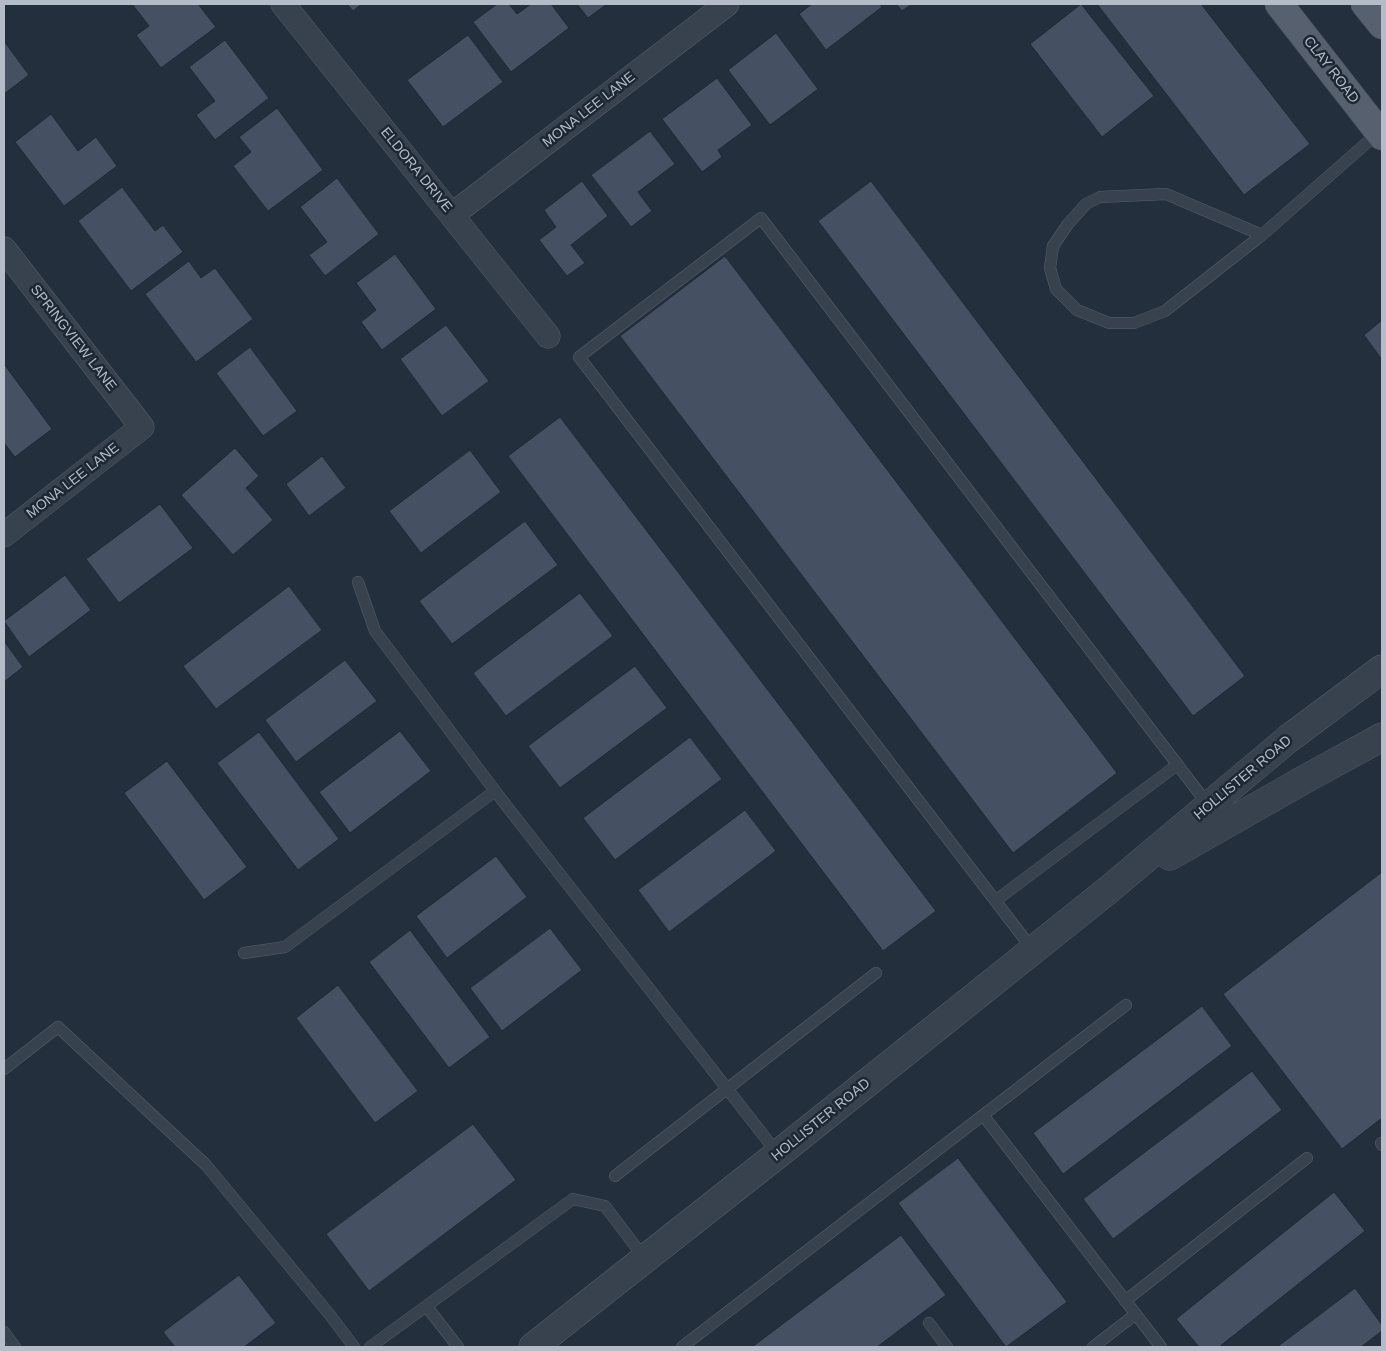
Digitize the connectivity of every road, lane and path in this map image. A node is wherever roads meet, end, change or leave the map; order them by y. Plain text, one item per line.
1 (283, 4) edge
2 (727, 4) edge
3 (1279, 4) edge
4 (1365, 4) edge
5 (1382, 26) edge
6 (1381, 132) edge
7 (452, 215) junction
8 (1262, 235) junction
9 (4, 249) edge
10 (548, 336) dead end
11 (142, 427) joint
12 (4, 536) edge
13 (358, 582) dead end
14 (1382, 669) edge
15 (1382, 737) edge
16 (1177, 765) junction
17 (495, 791) junction
18 (1209, 806) junction
19 (1107, 891) junction
20 (995, 901) junction
21 (1033, 950) junction
22 (244, 953) dead end
23 (876, 973) dead end
24 (1126, 1004) dead end
25 (4, 1070) edge
26 (728, 1089) junction
27 (983, 1115) junction
28 (778, 1154) junction
29 (1307, 1158) dead end
30 (615, 1176) dead end
31 (645, 1259) junction
32 (1126, 1301) junction
33 (427, 1307) junction
34 (1136, 1314) junction
35 (929, 1323) dead end
36 (4, 1332) edge
37 (15, 1347) edge
38 (354, 1347) edge
39 (370, 1347) edge
40 (458, 1347) edge
41 (533, 1347) edge
42 (682, 1347) edge
43 (947, 1347) edge
44 (1093, 1347) edge
45 (1161, 1347) edge

1 - 7 street, ELDORA DRIVE
2 - 7 street, MONA LEE LANE
3 - 6 main road, CLAY ROAD
4 - 5 main road
6 - 8 lane
7 - 10 street, ELDORA DRIVE
8 - 8 lane
9 - 11 street, SPRINGVIEW LANE
11 - 12 street, MONA LEE LANE
13 - 17 lane
14 - 18 street, HOLLISTER ROAD
15 - 19 street, HOLLISTER ROAD
16 - 18 lane
16 - 20 lane
16 - 20 lane
17 - 22 lane
17 - 26 lane
18 - 19 street, HOLLISTER ROAD
19 - 21 street, HOLLISTER ROAD
20 - 21 lane
21 - 28 street, HOLLISTER ROAD
23 - 26 lane
24 - 27 lane
25 - 38 lane
26 - 28 lane
26 - 30 lane
27 - 32 lane
27 - 42 lane
28 - 31 street, HOLLISTER ROAD
29 - 32 lane
31 - 33 lane
31 - 41 street, HOLLISTER ROAD
32 - 34 lane
33 - 39 lane
33 - 40 lane
34 - 44 lane
34 - 45 lane
35 - 43 lane
36 - 37 lane

